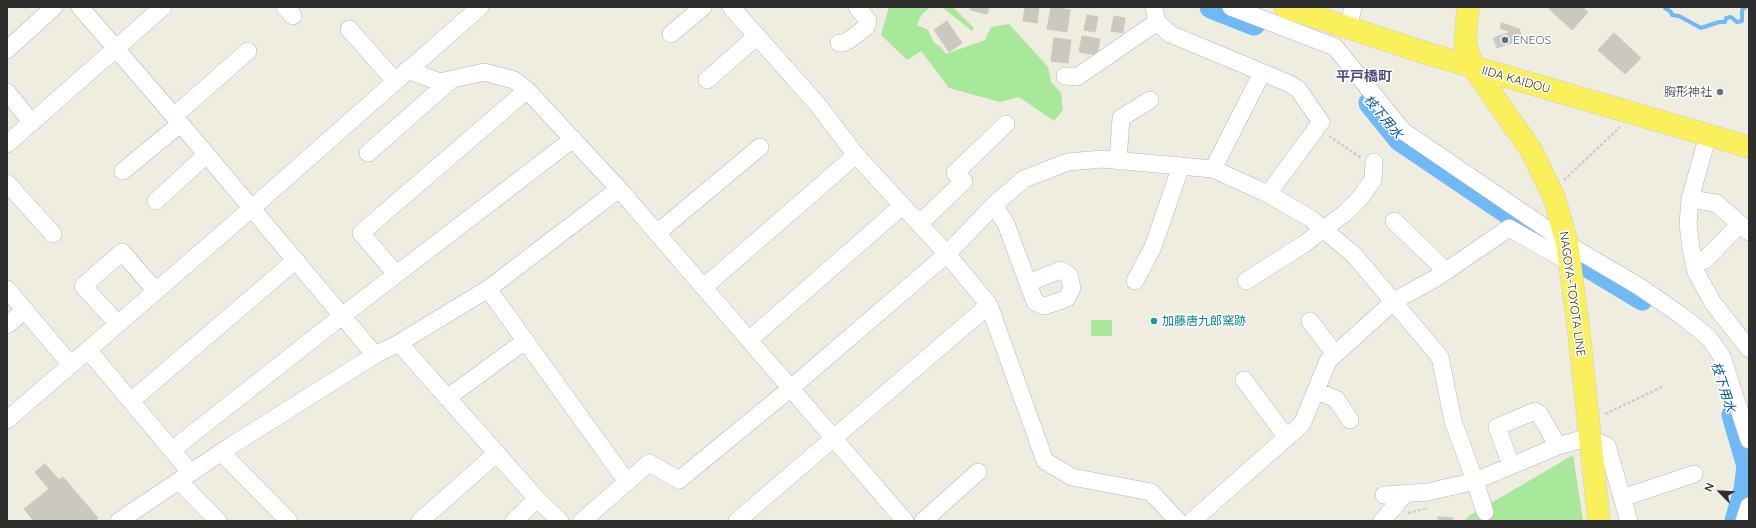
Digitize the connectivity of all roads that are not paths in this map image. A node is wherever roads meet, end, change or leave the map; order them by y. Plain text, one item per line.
1 (54, 7) edge
2 (80, 7) edge
3 (703, 7) edge
4 (731, 7) edge
5 (857, 7) edge
6 (1231, 7) edge
7 (1285, 7) edge
8 (1353, 7) edge
9 (1468, 7) edge
10 (161, 8) edge
11 (473, 9) edge
12 (1153, 11) edge
13 (1348, 28) junction
14 (349, 29) dead end
15 (671, 34) dead end
16 (757, 36) junction
17 (839, 43) dead end
18 (7, 50) edge
19 (116, 50) junction
20 (248, 51) dead end
21 (1473, 67) junction
22 (1262, 73) junction
23 (401, 75) junction
24 (1065, 76) dead end
25 (707, 80) dead end
26 (450, 81) junction
27 (527, 90) junction
28 (7, 92) edge
29 (1150, 100) dead end
30 (177, 120) junction
31 (32, 123) junction
32 (1006, 124) dead end
33 (1708, 135) junction
34 (573, 139) junction
35 (7, 144) edge
36 (1749, 147) edge
37 (760, 148) dead end
38 (368, 153) dead end
39 (206, 155) junction
40 (856, 155) junction
41 (1118, 161) junction
42 (1374, 164) road end
43 (1181, 166) junction
44 (1213, 169) junction
45 (123, 171) dead end
46 (7, 183) edge
47 (619, 189) junction
48 (1268, 194) junction
49 (1690, 199) junction
50 (156, 201) dead end
51 (994, 205) junction
52 (902, 206) junction
53 (252, 208) junction
54 (1394, 221) dead end
55 (919, 224) junction
56 (1744, 228) edge
57 (1324, 230) junction
58 (657, 233) junction
59 (53, 234) dead end
60 (1568, 252) junction
61 (947, 254) junction
62 (296, 260) junction
63 (1694, 264) junction
64 (1446, 271) junction
65 (396, 274) junction
66 (1135, 281) dead end
67 (1246, 281) dead end
68 (1028, 283) dead end
69 (704, 287) junction
70 (7, 289) edge
71 (488, 289) junction
72 (156, 291) junction
73 (1394, 301) junction
74 (989, 305) junction
75 (24, 310) junction
76 (342, 316) junction
77 (1310, 321) dead end
78 (118, 324) junction
79 (7, 325) edge
80 (749, 340) junction
81 (526, 341) junction
82 (399, 343) junction
83 (1749, 349) edge
84 (88, 350) junction
85 (1335, 354) junction
86 (376, 355) junction
87 (71, 365) junction
88 (1244, 380) dead end
89 (791, 388) junction
90 (1317, 391) junction
91 (447, 398) junction
92 (132, 401) junction
93 (7, 420) edge
94 (1350, 420) dead end
95 (833, 437) junction
96 (1589, 437) junction
97 (1288, 438) junction
98 (1749, 440) edge
99 (1558, 446) junction
100 (172, 450) junction
101 (222, 453) junction
102 (496, 454) junction
103 (1511, 465) junction
104 (978, 472) dead end
105 (1694, 474) dead end
106 (185, 477) junction
107 (1475, 481) junction
108 (627, 482) junction
109 (1406, 493) junction
110 (1384, 495) dead end
111 (1622, 498) junction
112 (537, 499) junction
113 (1749, 506) edge
114 (1485, 512) dead end
115 (141, 515) edge
116 (119, 521) edge
117 (218, 521) edge
118 (289, 521) edge
119 (420, 521) edge
120 (514, 521) edge
121 (560, 521) edge
122 (582, 521) edge
123 (737, 521) edge
124 (905, 521) edge
125 (923, 521) edge
126 (1178, 521) edge
127 (1192, 521) edge
128 (1382, 521) edge
129 (1599, 521) edge
130 (1629, 521) edge
131 (1744, 521) edge

1 - 18 street
2 - 19 street
3 - 15 street
4 - 16 street
5 - 17 street
6 - 60 street
7 - 13 main road, IIDA KAIDOU
8 - 13 street
9 - 21 main road, NAGOYA-TOYOTA LINE
10 - 19 street
11 - 23 street
12 - 22 street
12 - 24 street
13 - 21 main road, IIDA KAIDOU
14 - 23 street
16 - 25 street
16 - 40 street
19 - 30 street
19 - 31 street
20 - 30 street
21 - 33 main road, IIDA KAIDOU
21 - 60 main road, NAGOYA-TOYOTA LINE
22 - 44 street
22 - 48 street
23 - 26 street
23 - 53 street
26 - 27 street
26 - 38 street
27 - 34 street
27 - 65 street
28 - 31 street
29 - 41 street
30 - 39 street
30 - 45 street
31 - 35 street
32 - 55 street
33 - 36 main road, IIDA KAIDOU
33 - 49 street
34 - 47 street
34 - 65 street
37 - 58 street
39 - 50 street
39 - 53 street
40 - 52 street
40 - 69 street
41 - 43 street
41 - 51 street
42 - 57 street
43 - 44 street
43 - 66 street
44 - 48 street
46 - 59 street
47 - 58 street
47 - 71 street
48 - 57 street
49 - 56 street
49 - 63 street
51 - 61 street
51 - 68 street
52 - 55 street
52 - 80 street
53 - 62 street
53 - 72 street
54 - 64 street
55 - 61 street
56 - 63 street
57 - 67 street
57 - 73 street
58 - 69 street
60 - 64 street
60 - 96 main road, NAGOYA-TOYOTA LINE
60 - 98 street
61 - 74 street
61 - 89 street
62 - 76 street
62 - 92 street
63 - 83 street
64 - 73 street
65 - 76 street
69 - 80 street
70 - 75 street
71 - 81 street
71 - 82 street
72 - 78 street
72 - 78 street
73 - 85 street
73 - 107 street
74 - 95 street
74 - 126 street
75 - 79 street
75 - 87 street
76 - 86 street
76 - 100 street
77 - 85 street
78 - 84 street
80 - 89 street
81 - 91 street
81 - 108 street
82 - 86 street
82 - 91 street
84 - 87 street
84 - 92 street
85 - 90 street
86 - 101 street
87 - 93 street
88 - 97 street
89 - 95 street
89 - 108 street
90 - 94 street
90 - 97 street
91 - 102 street
92 - 100 street
95 - 123 street
95 - 124 street
96 - 99 street
96 - 111 street
96 - 129 main road, NAGOYA-TOYOTA LINE
97 - 127 street
99 - 103 street
99 - 103 street
100 - 106 street
101 - 106 street
101 - 118 street
102 - 112 street
102 - 119 street
103 - 107 street
104 - 125 street
105 - 111 street
106 - 115 street
106 - 117 street
107 - 109 street
107 - 114 street
108 - 122 street
109 - 110 street
109 - 128 street
111 - 130 street
112 - 120 street
112 - 121 street
113 - 131 street
115 - 116 street

